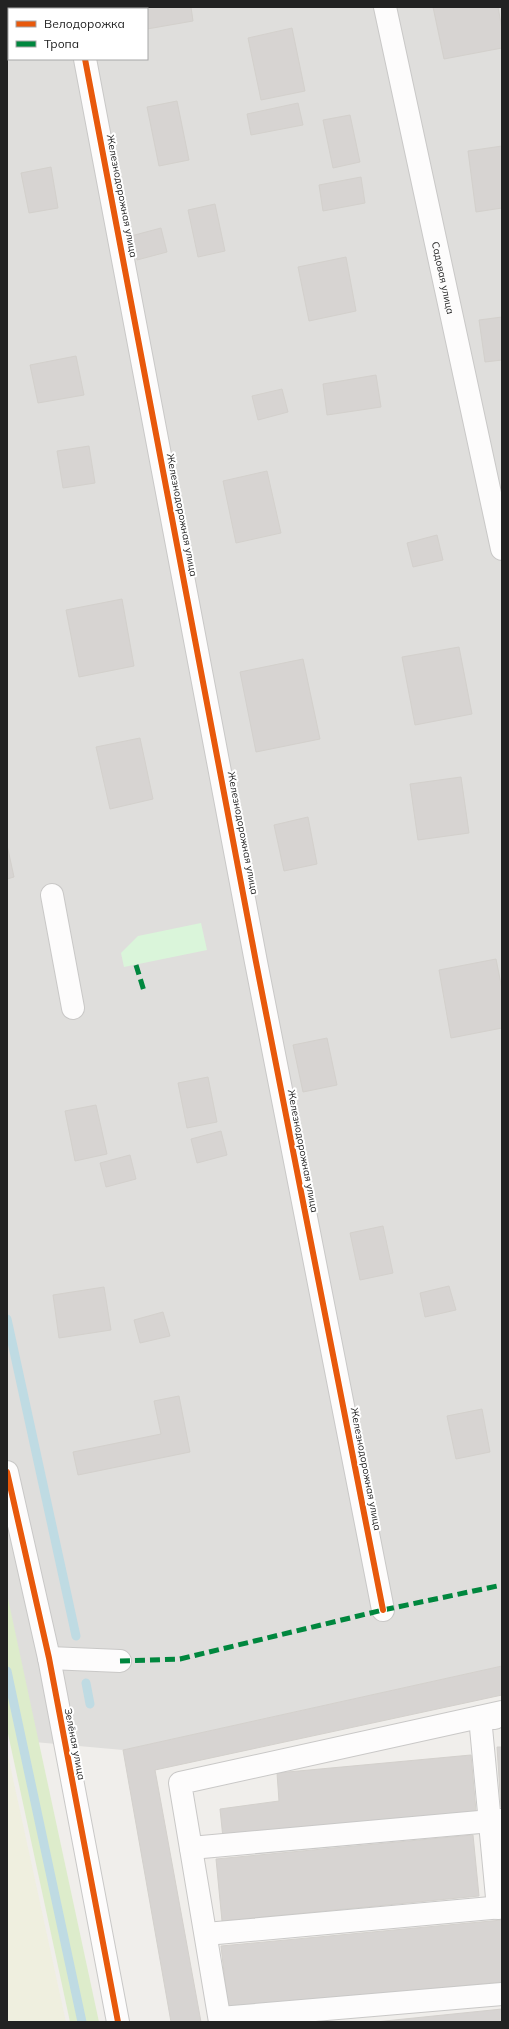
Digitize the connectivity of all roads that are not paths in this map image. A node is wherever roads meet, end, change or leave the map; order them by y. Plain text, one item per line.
1 (385, 7) edge
2 (85, 60) edge
3 (502, 548) edge
4 (52, 895) dead end
5 (73, 1008) dead end
6 (7, 1472) edge
7 (383, 1610) dead end
8 (49, 1658) junction
9 (120, 1661) dead end
10 (502, 1712) edge
11 (480, 1717) junction
12 (502, 1719) edge
13 (496, 1821) edge
14 (191, 1848) junction
15 (500, 1908) edge
16 (206, 1934) junction
17 (502, 1994) edge
18 (220, 2020) edge
19 (118, 2022) edge

1 - 3 street, Садовая улица
2 - 7 street, Железнодорожная улица
4 - 5 street
6 - 8 street, Зелёная улица
8 - 9 street
8 - 19 street, Зелёная улица
10 - 11 street
11 - 12 street
11 - 13 street
11 - 14 street
13 - 14 street
13 - 15 street
14 - 16 street
15 - 16 street
16 - 18 street
17 - 18 street

